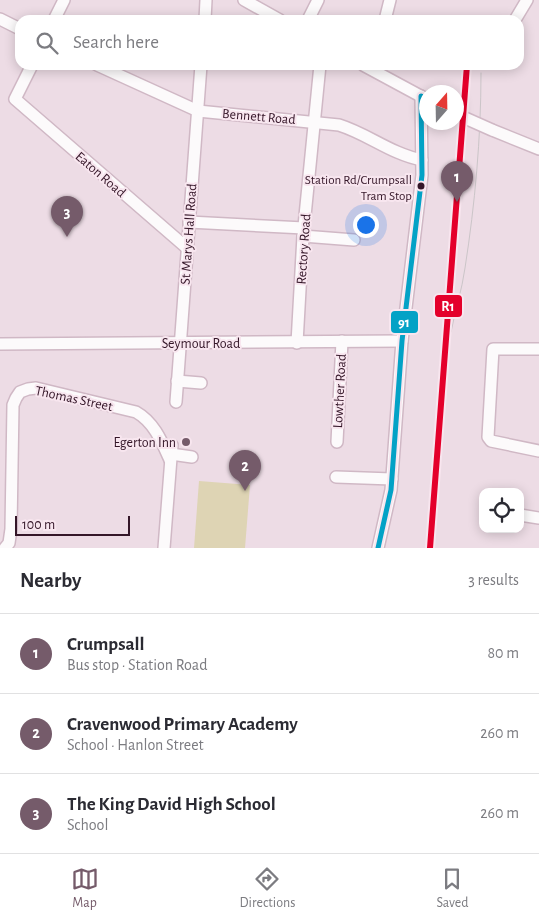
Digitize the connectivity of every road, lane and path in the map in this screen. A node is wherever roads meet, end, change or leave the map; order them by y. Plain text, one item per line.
1 (64, 0) edge
2 (206, 0) edge
3 (244, 0) edge
4 (318, 0) edge
5 (390, 0) edge
6 (527, 0) edge
7 (56, 15) edge
8 (205, 15) edge
9 (271, 15) edge
10 (310, 15) edge
11 (386, 15) edge
12 (518, 15) edge
13 (0, 19) edge
14 (15, 26) edge
15 (30, 70) edge
16 (108, 70) edge
17 (202, 70) edge
18 (319, 70) edge
19 (372, 70) edge
20 (419, 95) edge
21 (198, 110) junction
22 (464, 118) edge
23 (314, 121) junction
24 (423, 130) edge
25 (538, 147) edge
26 (422, 160) junction
27 (189, 222) junction
28 (304, 232) junction
29 (354, 240) dead end
30 (187, 248) junction
31 (342, 341) junction
32 (402, 341) junction
33 (180, 343) junction
34 (297, 343) junction
35 (0, 344) edge
36 (539, 349) edge
37 (177, 381) junction
38 (201, 382) dead end
39 (176, 402) dead end
40 (337, 442) dead end
41 (539, 451) edge
42 (171, 453) junction
43 (192, 457) dead end
44 (336, 477) dead end
45 (392, 478) junction
46 (524, 516) edge
47 (539, 518) edge
48 (5, 548) edge
49 (164, 548) edge
50 (378, 548) edge

1 - 7 street
2 - 8 street
3 - 9 street
4 - 10 street
5 - 11 street
6 - 12 street
13 - 14 street
15 - 30 street, Eaton Road
16 - 21 street, Bennett Road
17 - 21 street, St Marys Hall Road
18 - 23 street, Rectory Road
19 - 20 street
21 - 23 street, Bennett Road
21 - 27 street, St Marys Hall Road
22 - 25 street, bridge
23 - 26 street, Bennett Road
23 - 28 street, Rectory Road
24 - 26 street
26 - 32 street
27 - 28 street
27 - 30 street, St Marys Hall Road
28 - 29 street
28 - 34 street, Rectory Road
30 - 33 street, St Marys Hall Road
31 - 32 street, Seymour Road
31 - 34 street, Seymour Road
31 - 40 street, Lowther Road
32 - 45 street
33 - 34 street, Seymour Road
33 - 35 street, Seymour Road
33 - 37 street, St Marys Hall Road
36 - 41 street
37 - 38 street
37 - 39 street, St Marys Hall Road
42 - 43 street
42 - 48 street, Thomas Street
42 - 49 street
44 - 45 street
45 - 50 street
46 - 47 street

